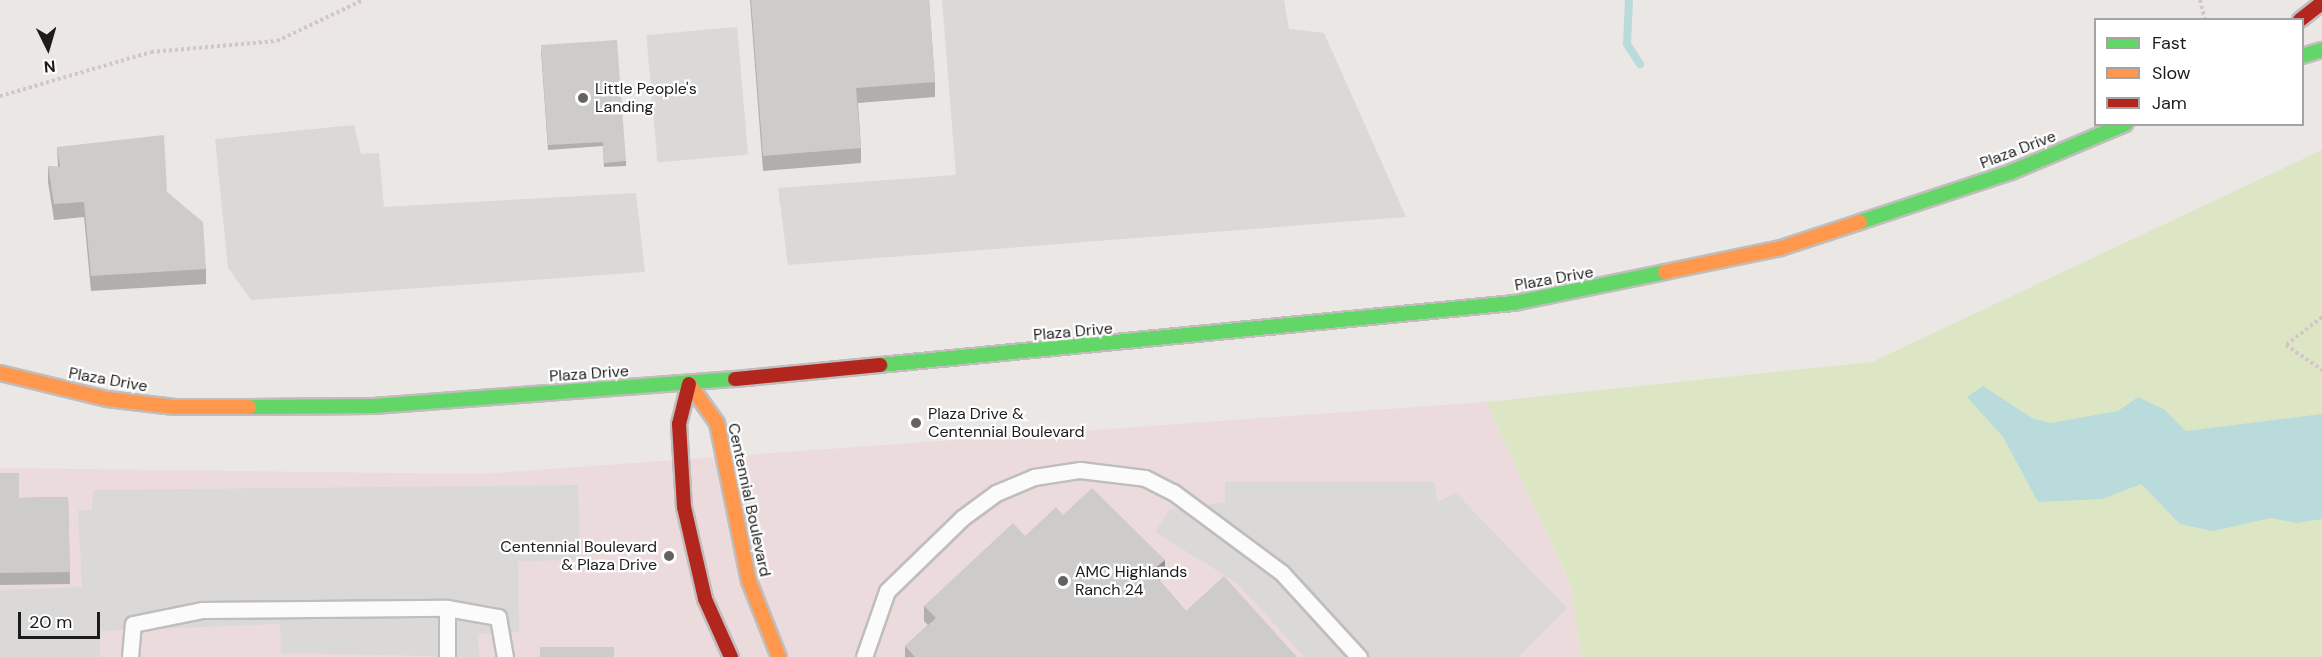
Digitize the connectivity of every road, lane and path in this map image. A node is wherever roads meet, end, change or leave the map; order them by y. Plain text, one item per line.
1 (363, 0) edge
2 (2200, 0) edge
3 (2322, 3) edge
4 (2204, 18) edge
5 (2303, 18) edge
6 (2322, 50) edge
7 (2304, 55) edge
8 (0, 96) edge
9 (2120, 126) edge
10 (2322, 317) edge
11 (2322, 370) edge
12 (0, 373) edge
13 (689, 384) junction
14 (447, 608) junction
15 (130, 657) edge
16 (447, 657) edge
17 (505, 657) edge
18 (731, 657) edge
19 (779, 657) edge
20 (864, 657) edge
21 (1359, 657) edge

1 - 8 path
2 - 4 path
3 - 5 street
6 - 7 street
9 - 13 street, Plaza Drive
10 - 11 path
12 - 13 street, Plaza Drive
13 - 18 street
13 - 19 street, Centennial Boulevard
14 - 15 lane
14 - 16 lane
14 - 17 lane
20 - 21 lane

